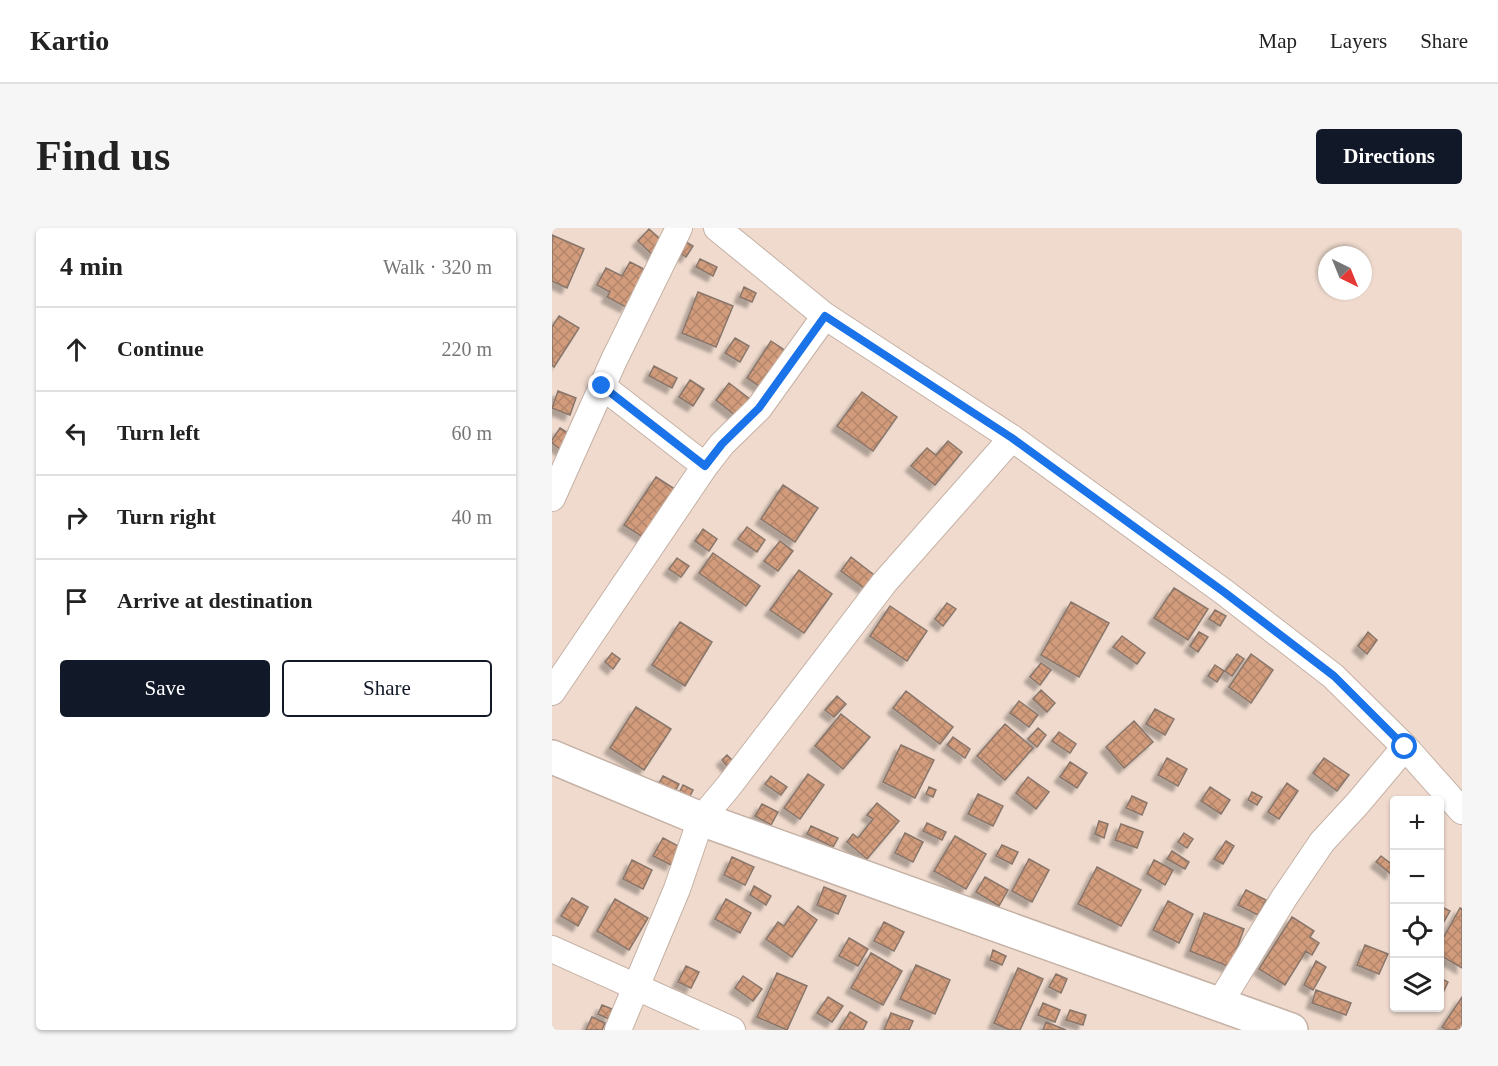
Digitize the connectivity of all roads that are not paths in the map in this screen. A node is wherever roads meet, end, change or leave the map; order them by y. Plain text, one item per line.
1 (679, 228) edge
2 (717, 228) edge
3 (825, 316) junction
4 (602, 386) junction
5 (1012, 438) junction
6 (705, 466) junction
7 (552, 498) edge
8 (552, 692) edge
9 (1405, 747) junction
10 (552, 757) edge
11 (1462, 811) edge
12 (701, 819) junction
13 (552, 949) edge
14 (636, 986) junction
15 (1219, 1004) junction
16 (618, 1030) edge
17 (732, 1030) edge
18 (1291, 1030) edge

1 - 4 street
2 - 3 street
3 - 5 street
3 - 6 street
4 - 6 street
4 - 7 street
5 - 9 street
5 - 12 street
6 - 8 street
9 - 11 street
9 - 15 street
10 - 12 main road
12 - 14 street
12 - 15 main road
13 - 14 street
14 - 16 street
14 - 17 street
15 - 18 main road

